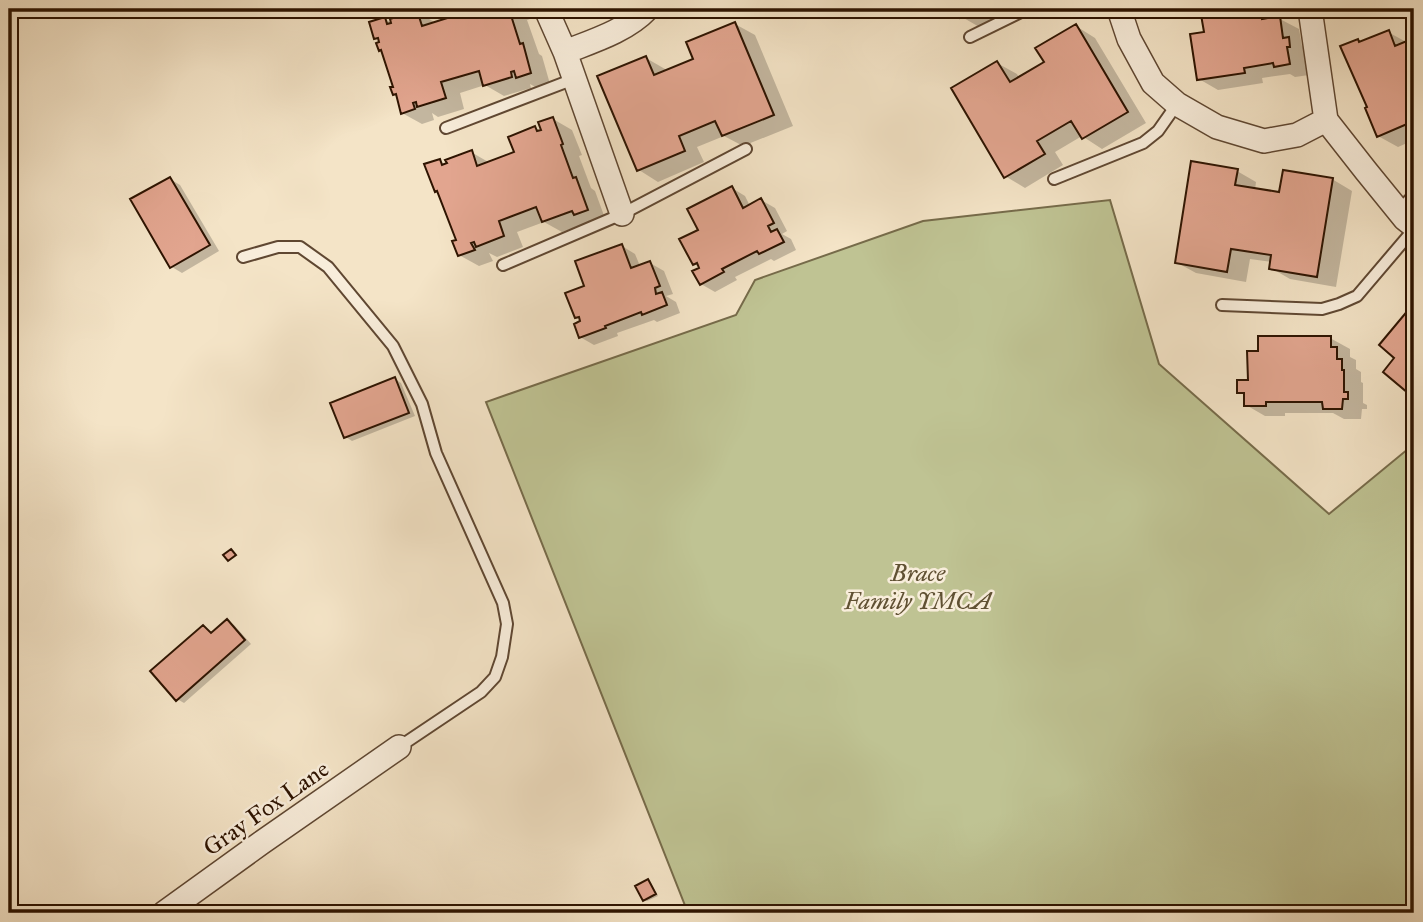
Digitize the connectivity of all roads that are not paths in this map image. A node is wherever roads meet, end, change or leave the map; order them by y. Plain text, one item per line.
1 (546, 9) edge
2 (647, 9) edge
3 (1027, 9) edge
4 (1119, 9) edge
5 (1310, 9) edge
6 (970, 37) dead end
7 (565, 52) junction
8 (575, 79) junction
9 (1177, 104) junction
10 (1326, 120) junction
11 (446, 128) dead end
12 (746, 149) dead end
13 (1054, 178) dead end
14 (622, 214) junction
15 (1410, 215) edge
16 (243, 257) dead end
17 (503, 265) dead end
18 (1222, 305) dead end
19 (398, 747) joint
20 (164, 913) edge

1 - 7 street
2 - 7 street
3 - 6 lane
4 - 9 street
5 - 10 street
7 - 8 street
8 - 11 lane
8 - 14 street
9 - 10 street
9 - 13 lane
10 - 15 street
12 - 14 lane
14 - 17 lane
15 - 18 lane
16 - 19 lane
19 - 20 street, Gray Fox Lane

